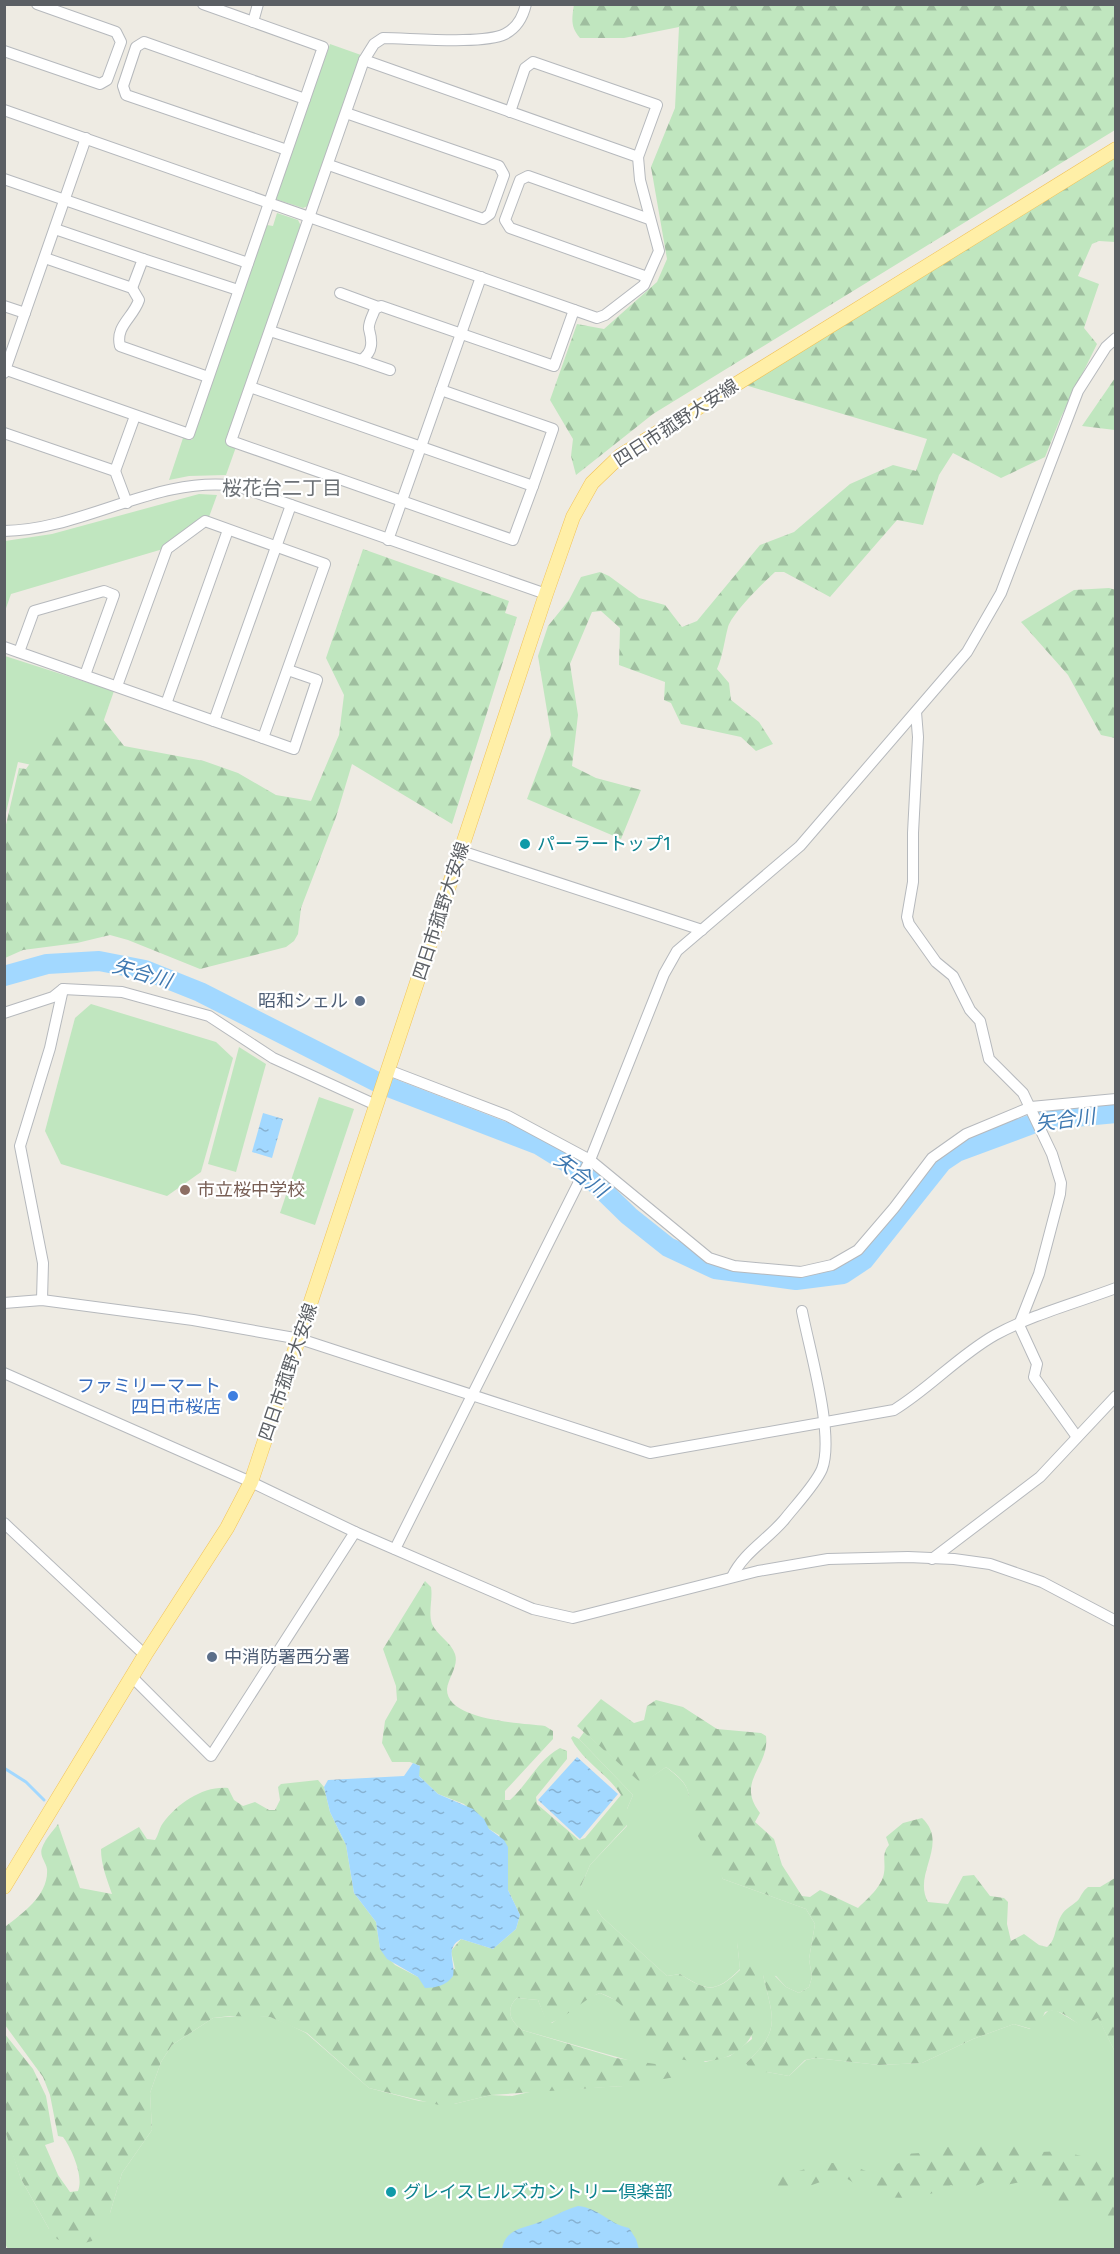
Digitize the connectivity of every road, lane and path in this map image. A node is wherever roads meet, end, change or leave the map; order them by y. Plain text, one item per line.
1 (38, 4) edge
2 (203, 4) edge
3 (258, 4) edge
4 (526, 4) edge
5 (252, 22) junction
6 (121, 42) junction
7 (136, 47) junction
8 (4, 51) edge
9 (364, 60) junction
10 (107, 80) junction
11 (123, 86) junction
12 (305, 99) junction
13 (4, 110) edge
14 (510, 112) junction
15 (346, 113) junction
16 (86, 138) junction
17 (1116, 149) edge
18 (287, 150) junction
19 (638, 157) junction
20 (329, 165) junction
21 (504, 175) junction
22 (4, 179) edge
23 (520, 180) junction
24 (65, 200) junction
25 (269, 202) junction
26 (490, 214) junction
27 (311, 217) junction
28 (649, 219) junction
29 (506, 220) junction
30 (55, 229) junction
31 (45, 258) junction
32 (143, 259) junction
33 (248, 263) junction
34 (481, 277) junction
35 (647, 277) junction
36 (132, 288) junction
37 (238, 290) junction
38 (340, 293) dead end
39 (4, 306) edge
40 (378, 307) junction
41 (574, 310) junction
42 (25, 313) junction
43 (270, 331) junction
44 (461, 333) junction
45 (1116, 338) edge
46 (361, 360) junction
47 (5, 370) edge
48 (390, 370) dead end
49 (208, 377) junction
50 (250, 387) junction
51 (441, 390) junction
52 (135, 416) junction
53 (4, 433) edge
54 (421, 446) junction
55 (115, 471) junction
56 (533, 486) junction
57 (402, 501) junction
58 (127, 503) junction
59 (291, 505) junction
60 (228, 530) junction
61 (4, 531) edge
62 (388, 540) junction
63 (276, 546) junction
64 (546, 594) junction
65 (4, 647) edge
66 (19, 652) junction
67 (288, 670) junction
68 (85, 675) junction
69 (117, 686) junction
70 (166, 704) junction
71 (916, 712) junction
72 (214, 721) junction
73 (263, 738) junction
74 (461, 851) junction
75 (702, 930) junction
76 (63, 989) junction
77 (4, 1013) edge
78 (388, 1070) junction
79 (1116, 1099) edge
80 (377, 1102) junction
81 (1032, 1110) junction
82 (590, 1160) junction
83 (1116, 1288) edge
84 (42, 1300) junction
85 (4, 1303) edge
86 (802, 1311) dead end
87 (1019, 1325) junction
88 (300, 1339) junction
89 (4, 1373) edge
90 (472, 1396) junction
91 (1116, 1396) edge
92 (824, 1422) junction
93 (1077, 1437) junction
94 (251, 1482) junction
95 (4, 1523) edge
96 (355, 1532) junction
97 (395, 1549) junction
98 (932, 1559) junction
99 (732, 1577) junction
100 (1116, 1621) edge
101 (145, 1655) junction
102 (132, 1677) junction
103 (4, 1887) edge

1 - 6 street
2 - 5 street
3 - 5 street
4 - 9 street
5 - 12 street
6 - 7 street
6 - 10 street
7 - 11 street
7 - 12 street
8 - 10 street
9 - 14 street
9 - 15 street
10 - 11 street
11 - 18 street
12 - 18 street
13 - 16 street
14 - 19 street
14 - 19 street
15 - 20 street
15 - 21 street
16 - 24 street
16 - 25 street
17 - 64 main road, 四日市菰野大安線
18 - 25 street
19 - 28 street
20 - 26 street
20 - 27 street
21 - 23 street
21 - 26 street
22 - 24 street
23 - 28 street
23 - 29 street
24 - 30 street
24 - 33 street
25 - 27 street
25 - 33 street
26 - 29 street
27 - 34 street
27 - 43 street
28 - 35 street
29 - 35 street
30 - 31 street
30 - 32 street
31 - 36 street
31 - 42 street
32 - 36 street
32 - 37 street
33 - 37 street
34 - 41 street
34 - 44 street
35 - 41 street
36 - 49 street
37 - 49 street
38 - 40 street
39 - 42 street
40 - 44 street
40 - 46 street
41 - 44 street
42 - 47 street
43 - 46 street
43 - 50 street
44 - 51 street
45 - 71 street
46 - 48 street
47 - 52 street
49 - 52 street
50 - 54 street
50 - 57 street
51 - 54 street
51 - 56 street
52 - 55 street
53 - 55 street
54 - 56 street
54 - 57 street
55 - 58 street
56 - 57 street
57 - 62 street
58 - 59 street
58 - 61 street
59 - 62 street
59 - 63 street
60 - 63 street
60 - 69 street
60 - 70 street
62 - 64 street
63 - 67 street
63 - 72 street
64 - 74 main road, 四日市菰野大安線
65 - 66 street
66 - 68 street
66 - 68 street
67 - 73 street
67 - 73 street
68 - 69 street
69 - 70 street
70 - 72 street
71 - 75 street
71 - 81 street
72 - 73 street
74 - 75 street
74 - 78 main road, 四日市菰野大安線
75 - 82 street
76 - 77 street
76 - 80 street
76 - 84 street
78 - 80 main road, 四日市菰野大安線
78 - 82 street
79 - 81 street
80 - 88 main road, 四日市菰野大安線
81 - 82 street
81 - 87 street
82 - 90 street
83 - 87 street
84 - 85 street
84 - 88 street
86 - 92 street
87 - 92 street
87 - 93 street
88 - 90 street
88 - 94 main road, 四日市菰野大安線
89 - 94 street
90 - 92 street
90 - 97 street
91 - 93 street
92 - 99 street
93 - 98 street
94 - 96 street
94 - 101 main road, 四日市菰野大安線
95 - 101 street
96 - 97 street
96 - 102 street
97 - 99 street
98 - 99 street
98 - 100 street
101 - 102 main road, 四日市菰野大安線
102 - 103 main road, 四日市菰野大安線

